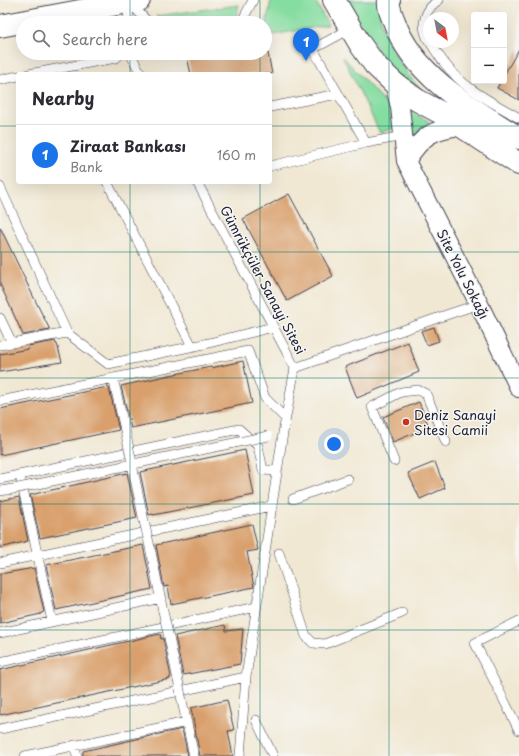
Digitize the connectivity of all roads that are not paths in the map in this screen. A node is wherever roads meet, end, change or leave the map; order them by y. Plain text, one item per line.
1 (253, 0) edge
2 (334, 0) edge
3 (389, 0) edge
4 (439, 0) edge
5 (132, 8) edge
6 (428, 12) edge
7 (73, 16) edge
8 (141, 16) edge
9 (245, 16) edge
10 (16, 24) edge
11 (0, 26) edge
12 (350, 29) junction
13 (434, 48) edge
14 (107, 60) edge
15 (134, 60) edge
16 (50, 72) edge
17 (140, 72) edge
18 (16, 76) edge
19 (0, 80) edge
20 (394, 83) junction
21 (338, 94) junction
22 (272, 107) edge
23 (519, 118) edge
24 (461, 126) junction
25 (403, 136) junction
26 (519, 138) edge
27 (366, 143) junction
28 (406, 161) junction
29 (519, 164) edge
30 (272, 166) edge
31 (108, 184) edge
32 (198, 184) edge
33 (0, 187) edge
34 (479, 304) junction
35 (0, 318) edge
36 (273, 327) junction
37 (67, 333) junction
38 (12, 343) junction
39 (0, 345) edge
40 (192, 346) junction
41 (295, 368) junction
42 (113, 378) junction
43 (519, 388) edge
44 (0, 401) edge
45 (285, 418) junction
46 (283, 433) junction
47 (446, 442) dead end
48 (131, 461) junction
49 (394, 461) dead end
50 (277, 471) junction
51 (20, 475) junction
52 (0, 479) edge
53 (348, 479) dead end
54 (0, 491) edge
55 (293, 499) dead end
56 (271, 506) junction
57 (279, 553) dead end
58 (38, 555) junction
59 (0, 563) edge
60 (161, 598) junction
61 (256, 607) junction
62 (402, 613) dead end
63 (52, 621) junction
64 (519, 621) edge
65 (0, 633) edge
66 (0, 662) edge
67 (246, 677) junction
68 (256, 720) dead end
69 (187, 722) junction
70 (0, 729) edge
71 (519, 730) edge
72 (74, 746) junction
73 (25, 756) edge
74 (76, 756) edge
75 (194, 756) edge
76 (240, 756) edge
77 (273, 756) edge

1 - 9 lane
2 - 12 main road
3 - 26 main road
4 - 6 lane
5 - 7 main road
5 - 8 lane
10 - 11 main road
12 - 20 main road
12 - 21 lane
13 - 23 lane
14 - 16 lane
15 - 17 lane
18 - 19 lane
20 - 24 main road
20 - 25 street
21 - 22 lane
21 - 27 lane
24 - 28 street
24 - 29 main road
25 - 27 lane
25 - 28 street
27 - 30 lane
28 - 34 street, Site Yolu Sokağı
31 - 40 lane
32 - 36 lane, Gümrükçüler Sanayi Sitesi
33 - 37 lane
34 - 41 lane
34 - 43 street, Site Yolu Sokağı
35 - 38 lane
36 - 40 lane
36 - 41 lane, Gümrükçüler Sanayi Sitesi
37 - 38 lane
37 - 40 lane
38 - 39 lane
41 - 45 lane
42 - 44 lane
42 - 45 lane
42 - 48 lane, bridge
45 - 46 lane
46 - 48 lane, bridge
46 - 50 lane
47 - 49 lane
48 - 54 lane, bridge
48 - 60 lane, bridge
50 - 51 lane
50 - 56 lane
51 - 52 lane
51 - 58 lane
53 - 55 lane
56 - 58 lane
56 - 61 lane
57 - 62 lane
58 - 59 lane
58 - 63 lane
60 - 63 lane
60 - 69 lane, bridge
61 - 66 lane
61 - 67 lane
63 - 65 lane
64 - 71 lane
67 - 70 lane
67 - 76 lane
68 - 77 lane
69 - 72 lane
69 - 75 lane
72 - 73 lane
72 - 74 lane

